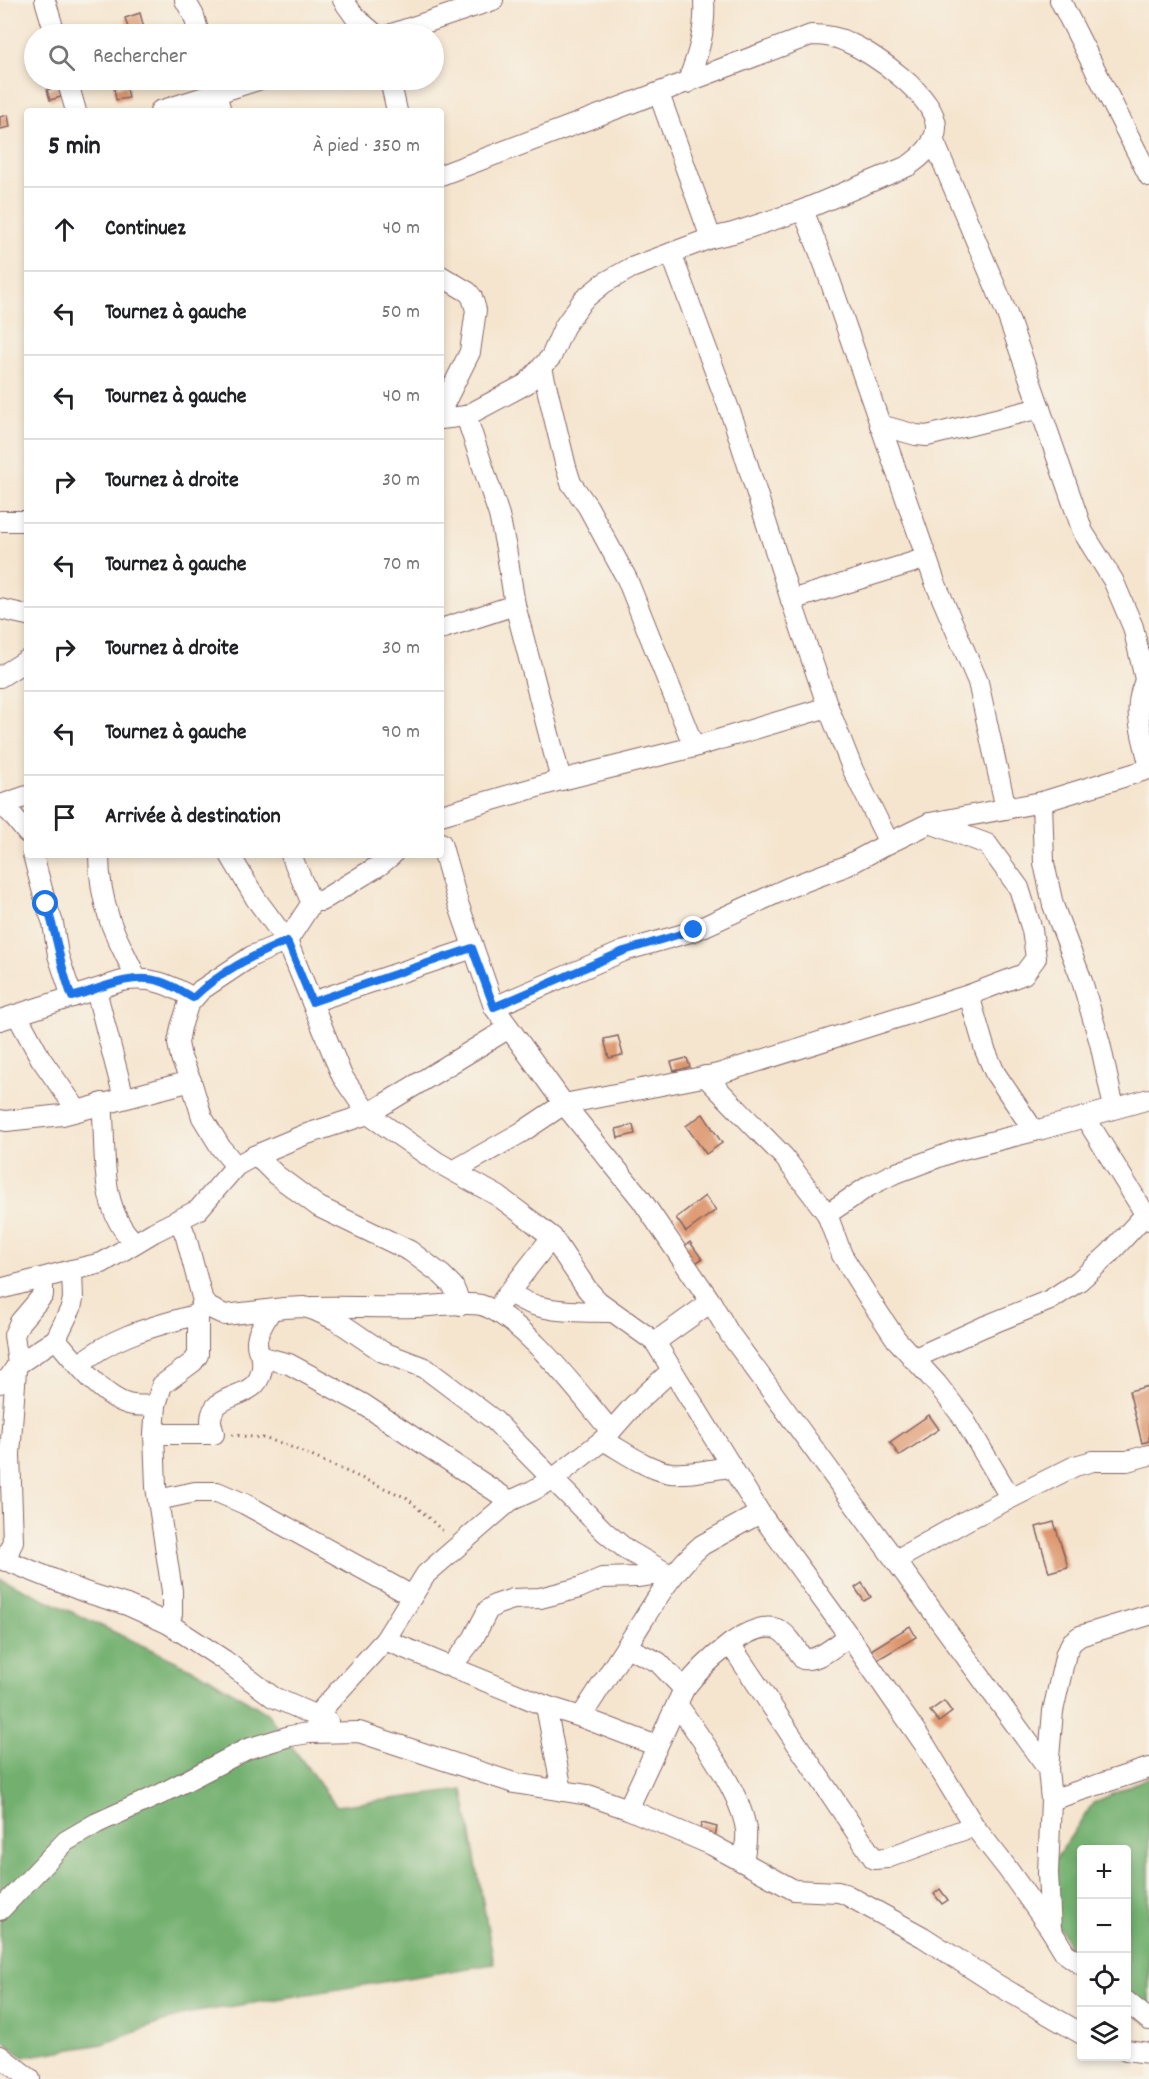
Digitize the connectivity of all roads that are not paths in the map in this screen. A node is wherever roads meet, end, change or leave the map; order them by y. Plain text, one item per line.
1 (45, 0) edge
2 (343, 0) edge
3 (493, 0) edge
4 (704, 0) edge
5 (1060, 0) edge
6 (192, 2) edge
7 (52, 24) edge
8 (196, 24) edge
9 (363, 24) edge
10 (422, 24) edge
11 (687, 83) junction
12 (70, 90) edge
13 (392, 90) edge
14 (659, 94) junction
15 (216, 95) edge
16 (75, 108) edge
17 (170, 108) edge
18 (396, 108) edge
19 (933, 139) junction
20 (444, 174) edge
21 (1149, 176) edge
22 (803, 210) junction
23 (711, 238) junction
24 (670, 253) junction
25 (444, 278) edge
26 (542, 368) junction
27 (444, 404) edge
28 (1040, 408) junction
29 (466, 416) junction
30 (444, 419) edge
31 (880, 425) junction
32 (0, 521) edge
33 (24, 521) edge
34 (927, 558) junction
35 (791, 600) junction
36 (514, 605) junction
37 (0, 609) edge
38 (24, 614) edge
39 (444, 627) edge
40 (24, 662) edge
41 (1147, 676) edge
42 (0, 677) edge
43 (828, 707) junction
44 (694, 747) junction
45 (1149, 764) edge
46 (1149, 769) edge
47 (561, 780) junction
48 (24, 797) edge
49 (1042, 802) junction
50 (0, 805) edge
51 (1006, 809) junction
52 (444, 814) edge
53 (930, 823) junction
54 (24, 829) edge
55 (889, 843) junction
56 (444, 853) edge
57 (34, 858) edge
58 (99, 858) edge
59 (232, 858) edge
60 (292, 858) edge
61 (388, 858) edge
62 (313, 901) junction
63 (287, 941) junction
64 (472, 948) junction
65 (136, 978) junction
66 (96, 990) junction
67 (969, 995) junction
68 (72, 997) junction
69 (193, 998) junction
70 (312, 1002) junction
71 (494, 1007) junction
72 (8, 1017) edge
73 (509, 1028) junction
74 (705, 1076) junction
75 (191, 1081) junction
76 (123, 1098) junction
77 (1149, 1099) edge
78 (102, 1103) junction
79 (564, 1104) junction
80 (1113, 1108) junction
81 (77, 1110) junction
82 (368, 1114) junction
83 (1085, 1117) junction
84 (2, 1123) edge
85 (1034, 1131) junction
86 (254, 1156) junction
87 (236, 1166) junction
88 (455, 1170) junction
89 (827, 1214) junction
90 (1147, 1218) edge
91 (179, 1219) junction
92 (552, 1237) junction
93 (135, 1243) junction
94 (72, 1270) junction
95 (43, 1278) junction
96 (0, 1289) edge
97 (510, 1292) junction
98 (711, 1302) junction
99 (461, 1305) junction
100 (304, 1307) junction
101 (201, 1308) junction
102 (271, 1310) junction
103 (494, 1312) junction
104 (611, 1312) junction
105 (56, 1339) junction
106 (655, 1342) junction
107 (262, 1357) junction
108 (913, 1359) junction
109 (79, 1365) junction
110 (17, 1367) junction
111 (672, 1371) junction
112 (0, 1383) edge
113 (156, 1405) junction
114 (154, 1434) junction
115 (607, 1436) junction
116 (1149, 1455) edge
117 (731, 1467) junction
118 (553, 1479) junction
119 (1010, 1497) junction
120 (158, 1500) junction
121 (510, 1501) junction
122 (760, 1514) junction
123 (3, 1560) edge
124 (896, 1560) junction
125 (670, 1575) junction
126 (412, 1596) junction
127 (1149, 1614) edge
128 (169, 1624) junction
129 (849, 1636) junction
130 (385, 1640) junction
131 (730, 1644) junction
132 (626, 1647) junction
133 (451, 1667) junction
134 (680, 1696) junction
135 (546, 1706) junction
136 (316, 1716) junction
137 (581, 1717) junction
138 (359, 1732) junction
139 (657, 1746) junction
140 (1149, 1768) edge
141 (1048, 1769) junction
142 (562, 1791) junction
143 (1052, 1800) junction
144 (628, 1809) junction
145 (974, 1826) junction
146 (743, 1862) junction
147 (0, 1910) edge
148 (1051, 1930) junction
149 (1077, 1961) edge
150 (1131, 2005) edge
151 (1149, 2020) edge
152 (1077, 2031) edge
153 (1131, 2051) edge
154 (1149, 2053) edge
155 (0, 2056) edge
156 (30, 2079) edge

1 - 7 street
2 - 9 street
3 - 10 street
4 - 11 street
5 - 21 street
6 - 8 street
11 - 14 street
11 - 19 street
12 - 16 street
13 - 18 street
14 - 20 street
14 - 23 street
15 - 17 street
19 - 22 street
19 - 28 street
22 - 23 street
22 - 31 street
23 - 24 street
24 - 26 street
24 - 35 street
25 - 27 street
26 - 29 street
26 - 44 street
28 - 31 street
28 - 41 street
29 - 30 street
29 - 36 street
31 - 34 street
32 - 33 street
34 - 35 street
34 - 51 street
35 - 43 street
36 - 39 street
36 - 47 street
37 - 38 street
40 - 42 street
41 - 45 street
43 - 44 street
43 - 55 street
44 - 47 street
46 - 49 street
47 - 52 street
48 - 50 street
49 - 51 street
49 - 80 street
50 - 54 street
51 - 53 street
53 - 55 street
53 - 67 street
55 - 71 street
56 - 64 street
57 - 68 street
58 - 65 street
59 - 63 street
60 - 62 street
61 - 62 street
62 - 63 street
63 - 69 street
63 - 70 street
64 - 70 street
64 - 71 street
65 - 66 street
65 - 69 street
66 - 68 street
66 - 76 street
67 - 74 street
67 - 85 street
68 - 72 street
69 - 75 street
70 - 82 street
71 - 73 street
72 - 81 street
73 - 79 street
73 - 82 street
74 - 79 street
74 - 89 street
75 - 76 street
75 - 87 street
76 - 78 street
77 - 80 street
78 - 81 street
78 - 93 street
79 - 88 street
79 - 98 street
80 - 83 street
81 - 84 street
82 - 86 street
82 - 88 street
83 - 85 street
83 - 90 street
85 - 89 street
86 - 87 street
86 - 99 street
87 - 91 street
88 - 92 street
89 - 108 street
90 - 108 street
91 - 93 street
91 - 101 street
92 - 97 street
92 - 104 street
93 - 94 street
94 - 95 street
94 - 105 street
95 - 96 street
95 - 110 street
97 - 103 street
97 - 104 street
98 - 106 street
98 - 124 street
99 - 100 street
99 - 103 street
100 - 102 street
100 - 118 street
101 - 102 street
101 - 109 street
101 - 113 street
102 - 107 street
103 - 115 street
104 - 106 street
105 - 109 street
105 - 110 street
106 - 111 street
107 - 114 street
107 - 121 street
108 - 119 street
109 - 113 street
110 - 112 street
110 - 123 street
111 - 115 street
111 - 117 street
113 - 114 street
114 - 120 street
115 - 117 street
115 - 118 street
116 - 119 street
117 - 122 street
118 - 121 street
118 - 125 street
119 - 124 street
120 - 126 street
120 - 128 street
121 - 126 street
122 - 125 street
122 - 129 street
123 - 128 street
124 - 141 street
125 - 132 street
125 - 133 street
126 - 130 street
127 - 141 street
128 - 136 street
129 - 131 street
129 - 145 street
130 - 133 street
130 - 136 street
131 - 134 street
131 - 145 street
132 - 134 street
132 - 137 street
133 - 135 street
134 - 139 street
134 - 146 street
135 - 137 street
135 - 142 street
136 - 138 street
137 - 139 street
138 - 142 street
138 - 147 street
139 - 144 street
140 - 143 street
141 - 143 street
142 - 144 street
143 - 148 street
144 - 146 street
145 - 148 street
146 - 152 street
148 - 149 street
150 - 151 street
153 - 154 street
155 - 156 street

